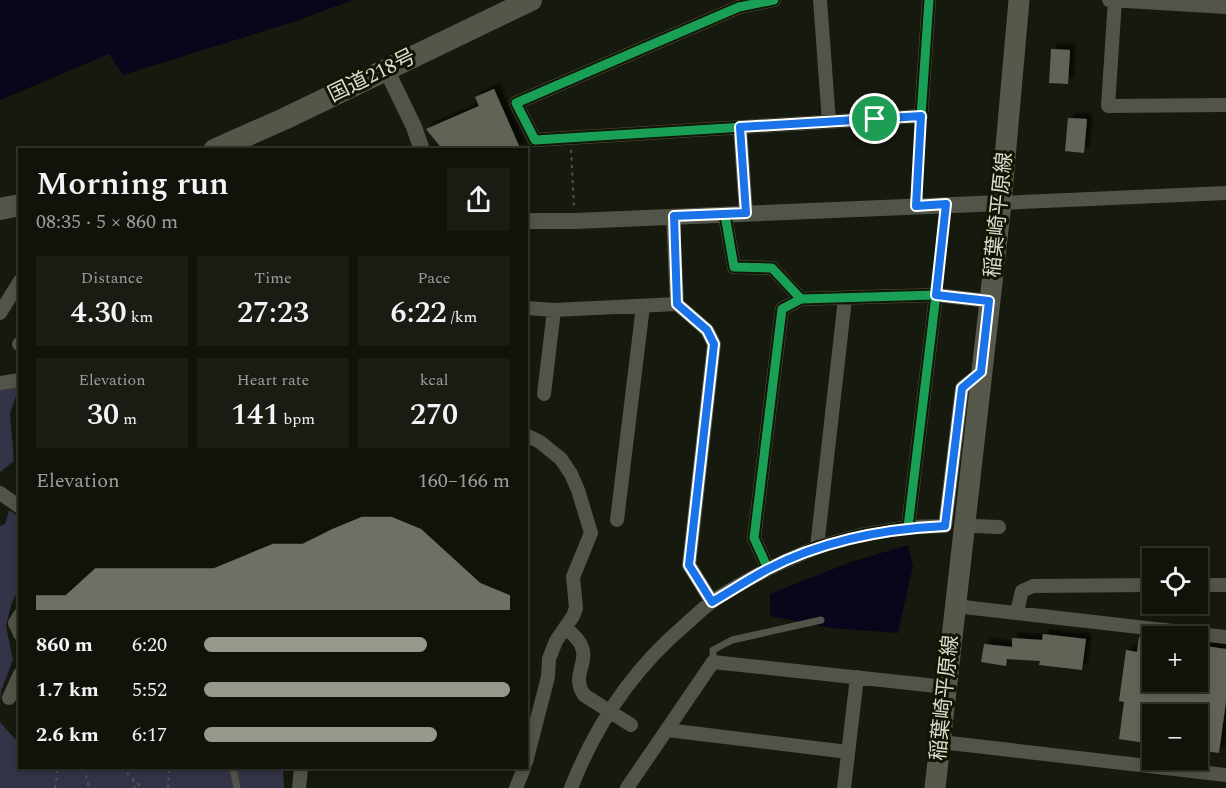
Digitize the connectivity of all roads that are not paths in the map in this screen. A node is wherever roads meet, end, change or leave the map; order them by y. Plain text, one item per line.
1 (531, 0) edge
2 (774, 0) edge
3 (820, 0) edge
4 (929, 0) edge
5 (1019, 0) edge
6 (1109, 0) edge
7 (1114, 0) edge
8 (738, 4) edge
9 (1226, 7) edge
10 (386, 69) junction
11 (1226, 105) edge
12 (829, 122) junction
13 (740, 127) junction
14 (218, 148) edge
15 (421, 148) edge
16 (1226, 193) edge
17 (1001, 203) junction
18 (18, 205) edge
19 (0, 209) edge
20 (746, 213) junction
21 (725, 214) junction
22 (674, 216) junction
23 (528, 220) edge
24 (18, 284) edge
25 (936, 295) junction
26 (801, 299) junction
27 (845, 299) junction
28 (989, 301) junction
29 (677, 304) junction
30 (643, 306) junction
31 (528, 308) edge
32 (554, 310) junction
33 (0, 314) edge
34 (981, 372) junction
35 (18, 381) edge
36 (0, 383) edge
37 (544, 394) dead end
38 (528, 436) edge
39 (0, 493) edge
40 (18, 506) edge
41 (617, 520) dead end
42 (974, 526) dead end
43 (908, 527) junction
44 (999, 527) dead end
45 (817, 548) junction
46 (768, 569) junction
47 (1142, 585) edge
48 (1208, 585) edge
49 (1226, 585) edge
50 (712, 602) junction
51 (955, 606) junction
52 (1017, 612) junction
53 (821, 620) dead end
54 (567, 628) junction
55 (1226, 637) edge
56 (713, 662) junction
57 (857, 677) junction
58 (18, 678) edge
59 (946, 687) junction
60 (9, 698) dead end
61 (608, 710) junction
62 (631, 725) dead end
63 (667, 730) junction
64 (941, 742) junction
65 (848, 752) junction
66 (528, 754) edge
67 (233, 769) edge
68 (301, 769) edge
69 (524, 769) edge
70 (1226, 776) edge
71 (237, 788) edge
72 (299, 788) edge
73 (516, 788) edge
74 (571, 788) edge
75 (627, 788) edge
76 (844, 788) edge
77 (935, 788) edge

1 - 10 highway, 国道218号
2 - 8 street
3 - 12 street
4 - 12 street
5 - 17 main road, 稲葉崎平原線
6 - 7 street
7 - 9 street
7 - 11 street
8 - 13 street
10 - 14 highway, 国道218号
10 - 15 street
12 - 13 street
13 - 20 street
16 - 17 street
17 - 20 street
17 - 28 main road, 稲葉崎平原線
18 - 19 highway
20 - 21 street
21 - 22 street
21 - 26 street
22 - 23 street
22 - 29 street
24 - 33 street
25 - 27 street
25 - 28 street
25 - 43 street
26 - 27 street
26 - 46 street
27 - 45 street
28 - 34 main road, 稲葉崎平原線
29 - 30 street
29 - 50 street
30 - 32 street
30 - 41 street
31 - 32 street
32 - 37 street
34 - 43 street
34 - 51 main road, 稲葉崎平原線
35 - 36 street
38 - 54 street
39 - 40 street
42 - 44 street
43 - 45 street
45 - 46 street
46 - 50 street
47 - 52 street
48 - 49 street
50 - 61 street
51 - 52 street
51 - 59 main road, 稲葉崎平原線
52 - 55 street
53 - 56 lane
54 - 61 street
54 - 66 street
56 - 57 street
56 - 63 street
57 - 59 street
57 - 65 street
58 - 60 street
59 - 64 main road, 稲葉崎平原線
61 - 62 street
61 - 74 street
63 - 65 street
63 - 75 street
64 - 70 street
64 - 77 main road, 稲葉崎平原線
65 - 76 street
67 - 71 lane
68 - 72 street
69 - 73 street

